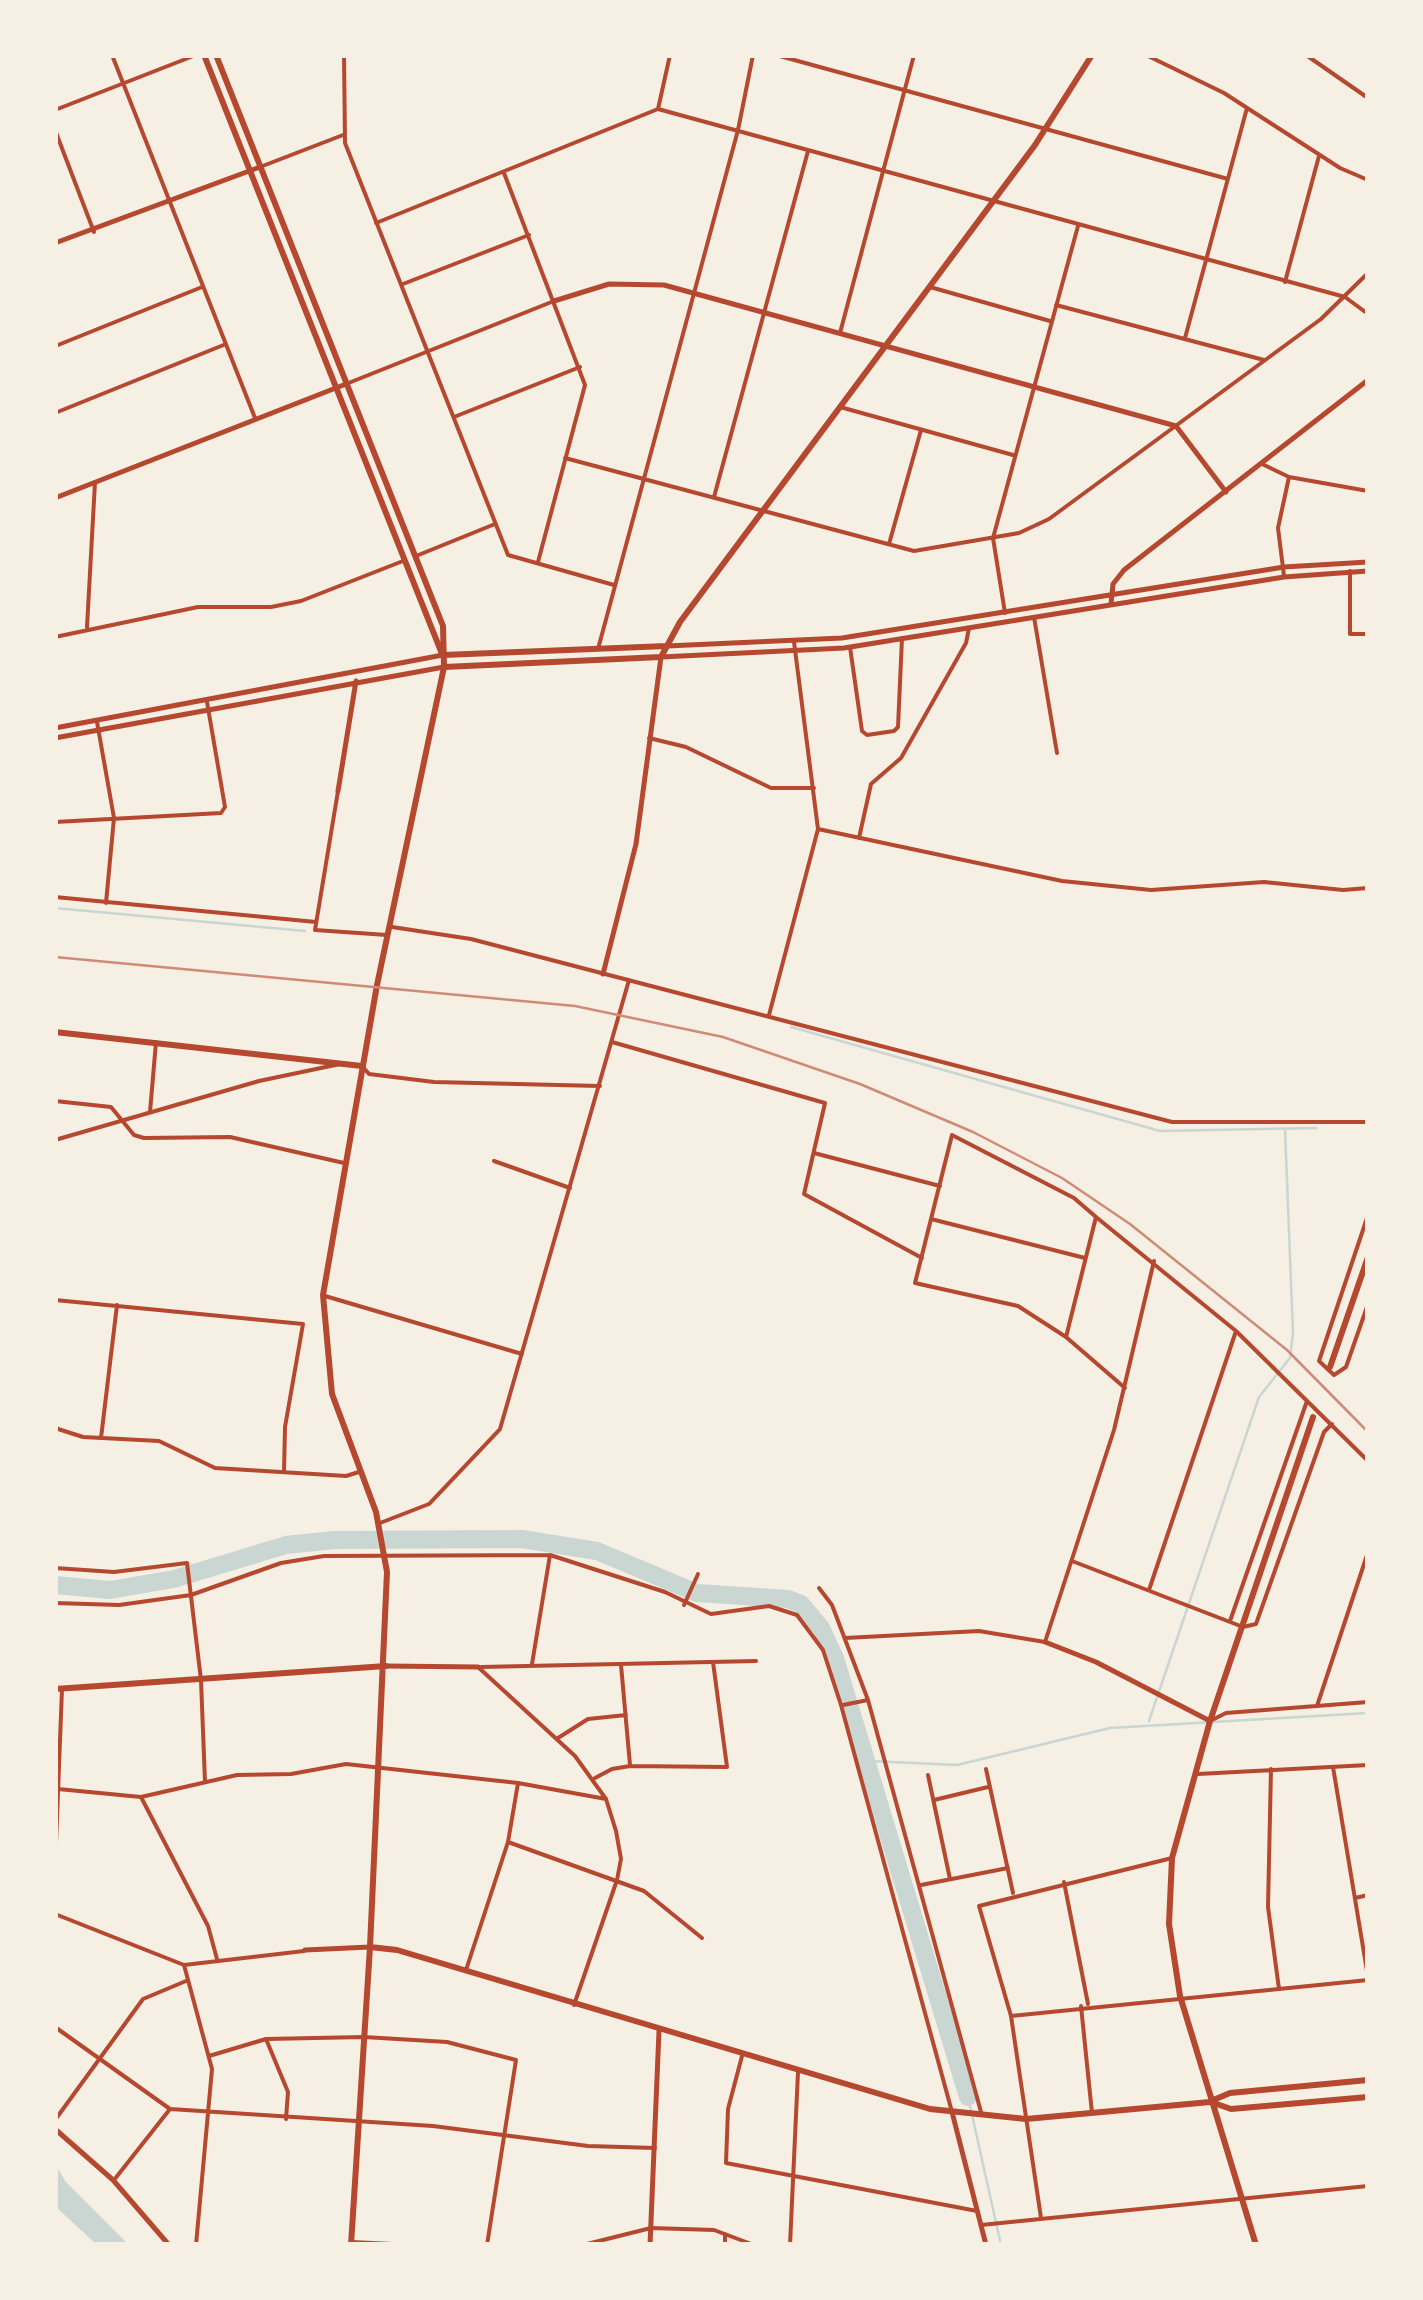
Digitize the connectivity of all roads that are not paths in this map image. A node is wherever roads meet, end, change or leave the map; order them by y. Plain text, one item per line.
1 (112, 55) edge
2 (196, 55) edge
3 (204, 55) edge
4 (216, 55) edge
5 (344, 55) edge
6 (670, 55) edge
7 (753, 55) edge
8 (776, 55) edge
9 (914, 55) edge
10 (1092, 55) edge
11 (1146, 55) edge
12 (1306, 55) edge
13 (123, 83) junction
14 (905, 89) junction
15 (1368, 98) edge
16 (1247, 108) junction
17 (658, 109) junction
18 (55, 110) edge
19 (55, 130) edge
20 (738, 130) junction
21 (1045, 130) junction
22 (343, 135) junction
23 (808, 150) junction
24 (1320, 156) junction
25 (260, 166) junction
26 (249, 170) junction
27 (504, 172) junction
28 (884, 172) junction
29 (1228, 179) junction
30 (1368, 180) edge
31 (170, 201) junction
32 (993, 202) junction
33 (376, 223) junction
34 (1078, 226) junction
35 (94, 232) junction
36 (528, 235) junction
37 (55, 243) edge
38 (1207, 259) junction
39 (1368, 273) edge
40 (1285, 282) junction
41 (401, 285) junction
42 (204, 286) junction
43 (930, 287) junction
44 (694, 292) junction
45 (1345, 298) junction
46 (554, 301) junction
47 (1056, 305) junction
48 (764, 312) junction
49 (1368, 314) edge
50 (1052, 322) junction
51 (840, 332) junction
52 (55, 335) edge
53 (1185, 338) junction
54 (226, 344) junction
55 (58, 345) junction
56 (886, 346) junction
57 (426, 352) junction
58 (1264, 360) junction
59 (580, 368) junction
60 (346, 384) junction
61 (1367, 384) edge
62 (1034, 386) junction
63 (335, 388) junction
64 (55, 398) edge
65 (838, 406) junction
66 (55, 414) edge
67 (453, 418) junction
68 (255, 420) junction
69 (1176, 426) junction
70 (921, 430) junction
71 (1014, 454) junction
72 (565, 458) junction
73 (1262, 464) junction
74 (1289, 477) junction
75 (643, 479) junction
76 (95, 482) junction
77 (1368, 491) edge
78 (1226, 492) junction
79 (714, 497) junction
80 (55, 498) edge
81 (762, 511) junction
82 (496, 524) junction
83 (992, 538) junction
84 (889, 544) junction
85 (416, 556) junction
86 (403, 561) junction
87 (538, 562) junction
88 (1368, 562) edge
89 (1284, 567) junction
90 (1368, 571) edge
91 (1350, 572) junction
92 (1284, 577) junction
93 (614, 585) junction
94 (1110, 594) junction
95 (1111, 604) junction
96 (1005, 613) junction
97 (1034, 617) junction
98 (968, 628) junction
99 (87, 629) junction
100 (1368, 634) edge
101 (55, 637) edge
102 (902, 638) junction
103 (794, 642) junction
104 (666, 646) junction
105 (850, 647) junction
106 (598, 650) junction
107 (795, 652) junction
108 (443, 656) junction
109 (661, 657) junction
110 (444, 667) junction
111 (356, 682) junction
112 (207, 702) junction
113 (208, 712) junction
114 (97, 722) junction
115 (55, 728) edge
116 (98, 732) junction
117 (55, 738) edge
118 (648, 738) junction
119 (1058, 752) dead end
120 (814, 788) junction
121 (338, 790) joint
122 (114, 818) junction
123 (55, 822) edge
124 (818, 829) junction
125 (860, 838) junction
126 (1368, 888) edge
127 (55, 898) edge
128 (106, 903) junction
129 (316, 922) junction
130 (388, 930) junction
131 (604, 974) junction
132 (629, 980) junction
133 (769, 1017) junction
134 (55, 1032) edge
135 (156, 1042) junction
136 (612, 1042) junction
137 (342, 1064) junction
138 (362, 1066) junction
139 (600, 1086) junction
140 (55, 1101) edge
141 (150, 1113) junction
142 (125, 1120) junction
143 (1368, 1122) edge
144 (55, 1140) edge
145 (812, 1152) junction
146 (344, 1162) junction
147 (494, 1162) dead end
148 (940, 1186) junction
149 (570, 1188) junction
150 (1368, 1215) edge
151 (1096, 1217) junction
152 (931, 1219) junction
153 (1368, 1257) edge
154 (922, 1258) junction
155 (1085, 1258) junction
156 (1154, 1261) junction
157 (323, 1296) junction
158 (55, 1300) edge
159 (1368, 1304) edge
160 (117, 1305) junction
161 (1236, 1330) junction
162 (1066, 1337) junction
163 (522, 1354) junction
164 (1330, 1367) dead end
165 (1125, 1388) junction
166 (1306, 1401) junction
167 (1313, 1418) dead end
168 (1332, 1424) junction
169 (55, 1428) edge
170 (101, 1438) junction
171 (1368, 1460) edge
172 (284, 1472) junction
173 (358, 1472) junction
174 (380, 1522) junction
175 (1368, 1552) edge
176 (385, 1554) junction
177 (550, 1555) junction
178 (1072, 1561) junction
179 (55, 1568) edge
180 (698, 1574) dead end
181 (818, 1588) dead end
182 (1149, 1590) junction
183 (190, 1592) junction
184 (55, 1603) edge
185 (684, 1604) junction
186 (1230, 1621) junction
187 (1243, 1627) junction
188 (845, 1638) junction
189 (1045, 1642) junction
190 (756, 1661) dead end
191 (713, 1662) junction
192 (386, 1666) junction
193 (532, 1666) junction
194 (621, 1666) junction
195 (478, 1667) junction
196 (202, 1680) junction
197 (58, 1689) edge
198 (868, 1700) junction
199 (1368, 1702) edge
200 (841, 1705) junction
201 (1317, 1706) junction
202 (626, 1715) junction
203 (1210, 1722) junction
204 (558, 1738) junction
205 (380, 1765) junction
206 (1368, 1765) edge
207 (630, 1766) junction
208 (1333, 1767) junction
209 (986, 1769) dead end
210 (1271, 1769) junction
211 (1194, 1774) junction
212 (928, 1775) dead end
213 (594, 1779) junction
214 (205, 1782) junction
215 (518, 1783) junction
216 (990, 1786) junction
217 (58, 1790) junction
218 (141, 1797) junction
219 (606, 1799) junction
220 (934, 1800) junction
221 (508, 1842) junction
222 (1172, 1858) junction
223 (1008, 1868) junction
224 (55, 1869) edge
225 (617, 1880) junction
226 (950, 1880) junction
227 (1064, 1882) junction
228 (921, 1885) junction
229 (1013, 1893) junction
230 (1368, 1894) edge
231 (1355, 1898) junction
232 (55, 1914) edge
233 (702, 1938) dead end
234 (370, 1947) junction
235 (305, 1950) joint
236 (218, 1960) junction
237 (184, 1965) junction
238 (466, 1972) junction
239 (1368, 1978) edge
240 (186, 1981) junction
241 (1280, 1988) junction
242 (1180, 1996) junction
243 (574, 2005) junction
244 (1088, 2005) junction
245 (1081, 2006) junction
246 (1010, 2016) junction
247 (55, 2026) edge
248 (659, 2031) junction
249 (364, 2037) junction
250 (266, 2039) junction
251 (208, 2056) junction
252 (742, 2056) junction
253 (99, 2058) junction
254 (798, 2072) junction
255 (1368, 2080) edge
256 (1368, 2097) edge
257 (1210, 2102) junction
258 (170, 2109) junction
259 (952, 2112) junction
260 (209, 2113) junction
261 (1092, 2113) junction
262 (982, 2116) junction
263 (286, 2119) junction
264 (1026, 2119) junction
265 (55, 2120) edge
266 (358, 2124) junction
267 (55, 2129) edge
268 (502, 2136) junction
269 (655, 2148) junction
270 (796, 2178) junction
271 (114, 2180) junction
272 (1368, 2186) edge
273 (1241, 2199) junction
274 (976, 2211) junction
275 (1041, 2218) junction
276 (980, 2225) junction
277 (651, 2228) junction
278 (725, 2234) junction
279 (351, 2244) edge
280 (168, 2245) edge
281 (196, 2245) edge
282 (413, 2245) edge
283 (487, 2245) edge
284 (583, 2245) edge
285 (650, 2245) edge
286 (725, 2245) edge
287 (754, 2245) edge
288 (790, 2245) edge
289 (986, 2245) edge
290 (1256, 2245) edge

1 - 13 street
2 - 13 street
3 - 26 main road
4 - 25 main road
5 - 22 street
6 - 17 street
7 - 20 street
8 - 14 street
9 - 14 street
10 - 21 main road
11 - 16 street
12 - 15 street
13 - 18 street
13 - 31 street
14 - 21 street
14 - 28 street
16 - 24 street
16 - 29 street
17 - 20 street
17 - 27 street
19 - 35 street
20 - 23 street
20 - 44 street
21 - 29 street
21 - 32 main road
22 - 25 street
22 - 33 street
23 - 28 street
23 - 48 street
24 - 30 street
24 - 40 street
25 - 26 street
25 - 60 main road
26 - 31 street
26 - 63 main road
27 - 33 street
27 - 36 street
28 - 32 street
28 - 51 street
29 - 38 street
31 - 35 street
31 - 42 street
32 - 34 street
32 - 43 main road
33 - 41 street
34 - 38 street
34 - 47 street
35 - 37 street
36 - 41 street
36 - 46 street
38 - 40 street
38 - 53 street
39 - 45 street
40 - 45 street
41 - 57 street
42 - 54 street
42 - 55 street
43 - 50 street
43 - 56 main road
44 - 46 street
44 - 48 street
44 - 75 street
45 - 49 street
45 - 58 street
46 - 57 street
46 - 59 street
47 - 50 street
47 - 53 street
48 - 51 street
48 - 79 street
50 - 62 street
51 - 56 street
52 - 55 street
53 - 58 street
54 - 66 street
54 - 68 street
55 - 64 street
56 - 62 street
56 - 65 main road
57 - 60 street
57 - 67 street
58 - 69 street
59 - 67 street
59 - 72 street
60 - 63 street
60 - 85 main road
61 - 73 street
62 - 69 street
62 - 71 street
63 - 68 street
63 - 86 main road
65 - 70 street
65 - 81 main road
67 - 82 street
68 - 76 street
69 - 78 street
69 - 83 street
70 - 71 street
70 - 84 street
71 - 83 street
72 - 75 street
72 - 87 street
73 - 74 street
73 - 78 street
74 - 77 street
74 - 89 street
75 - 79 street
75 - 93 street
76 - 80 street
76 - 99 street
78 - 94 street
79 - 81 street
81 - 84 street
81 - 104 main road
82 - 85 street
82 - 87 street
83 - 84 street
83 - 96 street
85 - 108 main road
86 - 99 street
86 - 108 main road
87 - 93 street
88 - 89 street
89 - 92 street
89 - 94 street
90 - 91 street
91 - 92 street
91 - 100 street
92 - 95 street
93 - 106 street
94 - 95 street
94 - 96 street
95 - 97 street
96 - 103 street
97 - 98 street
97 - 119 street
98 - 102 street
98 - 125 street
99 - 101 street
102 - 105 street
102 - 105 street
103 - 104 street
103 - 107 street
104 - 106 main road
104 - 109 main road
105 - 107 street
106 - 108 main road
107 - 109 street
107 - 120 street
108 - 110 main road
108 - 112 street
109 - 110 main road
109 - 118 street
110 - 111 street
110 - 130 main road
111 - 113 street
111 - 121 street
112 - 113 street
112 - 114 street
113 - 116 street
113 - 122 street
114 - 115 street
114 - 116 street
116 - 117 street
116 - 122 street
118 - 120 street
118 - 131 street
120 - 124 street
121 - 129 street
122 - 123 street
122 - 128 street
124 - 125 street
124 - 133 street
125 - 126 street
127 - 128 street
128 - 129 street
129 - 130 street
130 - 131 street
130 - 138 main road
131 - 132 street
132 - 133 street
132 - 136 street
133 - 143 street
134 - 135 main road
135 - 137 main road
135 - 141 street
136 - 139 street
136 - 145 street
137 - 138 main road
137 - 141 street
138 - 139 street
138 - 146 main road
139 - 149 street
140 - 142 street
141 - 142 street
142 - 144 street
142 - 146 street
145 - 148 street
145 - 154 street
146 - 157 main road
147 - 149 street
148 - 151 street
148 - 152 street
149 - 163 street
150 - 159 street
151 - 155 street
151 - 156 street
152 - 154 street
152 - 155 street
153 - 164 main road
154 - 162 street
155 - 162 street
156 - 161 street
156 - 165 street
157 - 163 street
157 - 173 main road
158 - 160 street
160 - 170 street
160 - 172 street
161 - 166 street
161 - 182 street
162 - 165 street
163 - 174 street
165 - 178 street
166 - 168 street
166 - 186 street
167 - 187 main road
168 - 171 street
168 - 187 street
169 - 170 street
170 - 172 street
172 - 173 street
173 - 174 main road
174 - 176 main road
175 - 201 street
176 - 177 street
176 - 183 street
176 - 192 main road
177 - 185 street
177 - 193 street
178 - 182 street
178 - 189 street
179 - 183 street
180 - 185 street
181 - 188 street
182 - 186 street
183 - 184 street
183 - 196 street
185 - 200 street
186 - 187 street
187 - 203 main road
188 - 189 street
188 - 198 street
189 - 203 street
190 - 191 street
191 - 194 street
191 - 207 street
192 - 195 street
192 - 196 main road
192 - 205 main road
193 - 194 street
193 - 195 street
194 - 202 street
195 - 204 street
196 - 197 main road
196 - 214 street
197 - 217 street
198 - 200 street
198 - 228 street
199 - 201 street
200 - 259 street
201 - 203 street
202 - 204 street
202 - 207 street
203 - 211 main road
204 - 213 street
205 - 214 street
205 - 215 street
205 - 234 main road
206 - 208 street
207 - 213 street
208 - 210 street
208 - 231 street
209 - 216 street
210 - 211 street
210 - 241 street
211 - 222 main road
212 - 220 street
213 - 219 street
214 - 218 street
215 - 219 street
215 - 221 street
216 - 220 street
216 - 223 street
217 - 218 street
217 - 224 street
218 - 236 street
219 - 225 street
220 - 226 street
221 - 225 street
221 - 238 street
222 - 227 street
222 - 242 main road
223 - 226 street
223 - 229 street
225 - 233 street
225 - 243 street
226 - 228 street
227 - 229 street
227 - 244 street
228 - 262 street
229 - 246 street
230 - 231 street
231 - 239 street
232 - 237 street
234 - 235 street
234 - 238 main road
234 - 249 main road
235 - 236 street
236 - 237 street
237 - 240 street
238 - 243 main road
239 - 241 street
240 - 251 street
240 - 253 street
241 - 242 street
242 - 244 street
242 - 257 main road
243 - 248 main road
244 - 245 street
245 - 246 street
245 - 261 street
246 - 264 street
247 - 253 street
248 - 252 main road
248 - 269 street
249 - 250 street
249 - 266 main road
249 - 268 street
250 - 251 street
250 - 263 street
251 - 260 street
252 - 254 main road
252 - 270 street
253 - 258 street
253 - 265 street
254 - 259 main road
254 - 270 street
255 - 257 main road
256 - 257 main road
257 - 261 main road
257 - 273 main road
258 - 260 street
258 - 271 street
259 - 262 main road
259 - 274 street
260 - 263 street
260 - 281 street
261 - 264 main road
262 - 264 main road
263 - 266 street
264 - 275 street
266 - 268 street
266 - 279 main road
267 - 271 street
268 - 269 street
268 - 283 street
269 - 277 street
270 - 274 street
270 - 288 street
271 - 280 street
272 - 273 street
273 - 275 street
273 - 290 main road
274 - 276 street
275 - 276 street
276 - 289 street
277 - 278 street
277 - 284 street
277 - 285 street
278 - 286 street
278 - 287 street
279 - 282 street

